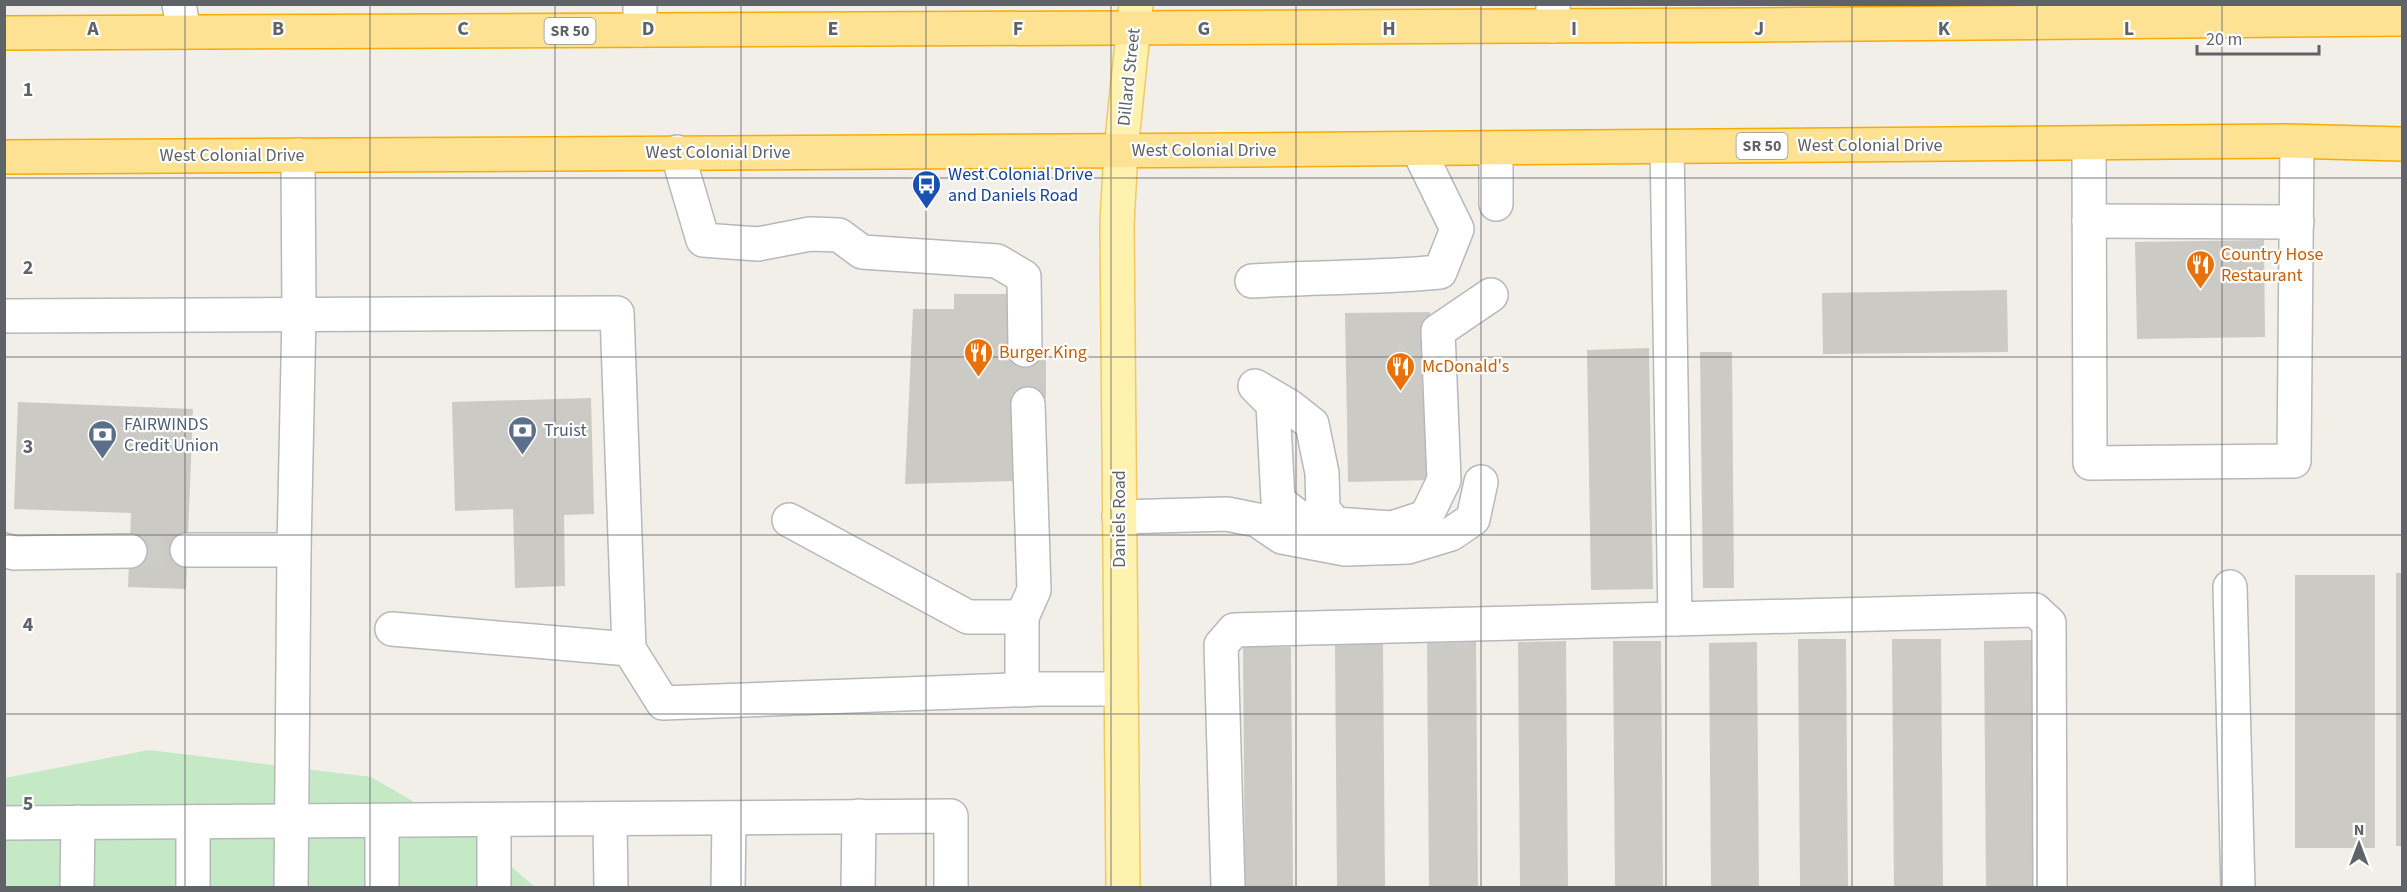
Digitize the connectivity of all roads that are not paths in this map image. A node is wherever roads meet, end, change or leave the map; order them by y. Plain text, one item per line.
1 (2292, 12) edge
2 (2097, 13) edge
3 (183, 14) edge
4 (2396, 14) edge
5 (1373, 15) edge
6 (1553, 15) edge
7 (1756, 15) edge
8 (1135, 16) edge
9 (640, 17) edge
10 (4, 33) edge
11 (2296, 142) junction
12 (2089, 143) junction
13 (2403, 144) edge
14 (1667, 147) junction
15 (1496, 148) junction
16 (1418, 149) junction
17 (1121, 150) junction
18 (677, 152) junction
19 (298, 155) junction
20 (4, 157) edge
21 (1496, 204) dead end
22 (2089, 221) junction
23 (2296, 222) junction
24 (1252, 281) dead end
25 (1491, 295) dead end
26 (299, 314) junction
27 (4, 316) edge
28 (1025, 350) dead end
29 (1028, 404) dead end
30 (1481, 482) dead end
31 (1119, 517) junction
32 (789, 520) dead end
33 (1335, 524) dead end
34 (4, 550) edge
35 (130, 550) tunnel mouth
36 (187, 550) tunnel mouth
37 (294, 550) junction
38 (2230, 587) dead end
39 (1022, 617) junction
40 (1675, 619) junction
41 (392, 629) dead end
42 (629, 649) junction
43 (1120, 689) junction
44 (1022, 690) junction
45 (859, 816) junction
46 (729, 818) junction
47 (610, 819) junction
48 (494, 820) junction
49 (382, 821) junction
50 (78, 822) junction
51 (193, 822) junction
52 (292, 822) junction
53 (4, 823) edge
54 (77, 888) edge
55 (193, 888) edge
56 (291, 888) edge
57 (382, 888) edge
58 (494, 888) edge
59 (611, 888) edge
60 (728, 888) edge
61 (858, 888) edge
62 (951, 888) edge
63 (1123, 888) edge
64 (1228, 888) edge
65 (2050, 888) edge
66 (2238, 888) edge

1 - 2 highway, SR 50
1 - 4 highway, SR 50
2 - 7 highway, SR 50
3 - 9 highway, SR 50
3 - 10 highway, SR 50
5 - 6 highway, SR 50
5 - 8 highway, SR 50
6 - 7 highway, SR 50
8 - 9 highway, SR 50
8 - 17 main road, Dillard Street
11 - 12 highway, West Colonial Drive / SR 50
11 - 13 highway, West Colonial Drive / SR 50
11 - 23 lane
12 - 14 highway, West Colonial Drive / SR 50
12 - 22 lane
14 - 15 highway, West Colonial Drive / SR 50
14 - 40 lane
15 - 16 highway, West Colonial Drive / SR 50
15 - 21 lane
16 - 17 highway, West Colonial Drive / SR 50
16 - 24 lane
17 - 18 highway, West Colonial Drive / SR 50
17 - 31 main road, Daniels Road
18 - 19 highway, West Colonial Drive / SR 50
18 - 28 lane
19 - 20 highway, West Colonial Drive / SR 50
19 - 26 lane
22 - 23 lane
22 - 23 lane
25 - 33 lane
26 - 27 lane
26 - 37 lane
26 - 42 lane
29 - 39 lane
30 - 31 lane
31 - 43 main road, Daniels Road
32 - 39 lane
34 - 35 lane
36 - 37 lane
37 - 52 lane
38 - 66 lane
39 - 44 lane
40 - 64 lane
40 - 65 lane
41 - 42 lane
42 - 44 lane
43 - 44 lane
43 - 63 main road, Daniels Road
45 - 46 lane
45 - 61 lane
45 - 62 lane
46 - 47 lane
46 - 60 lane
47 - 48 lane
47 - 59 lane
48 - 49 lane
48 - 58 lane
49 - 52 lane
49 - 57 lane
50 - 51 lane
50 - 53 lane
50 - 54 lane
51 - 52 lane
51 - 55 lane
52 - 56 lane

